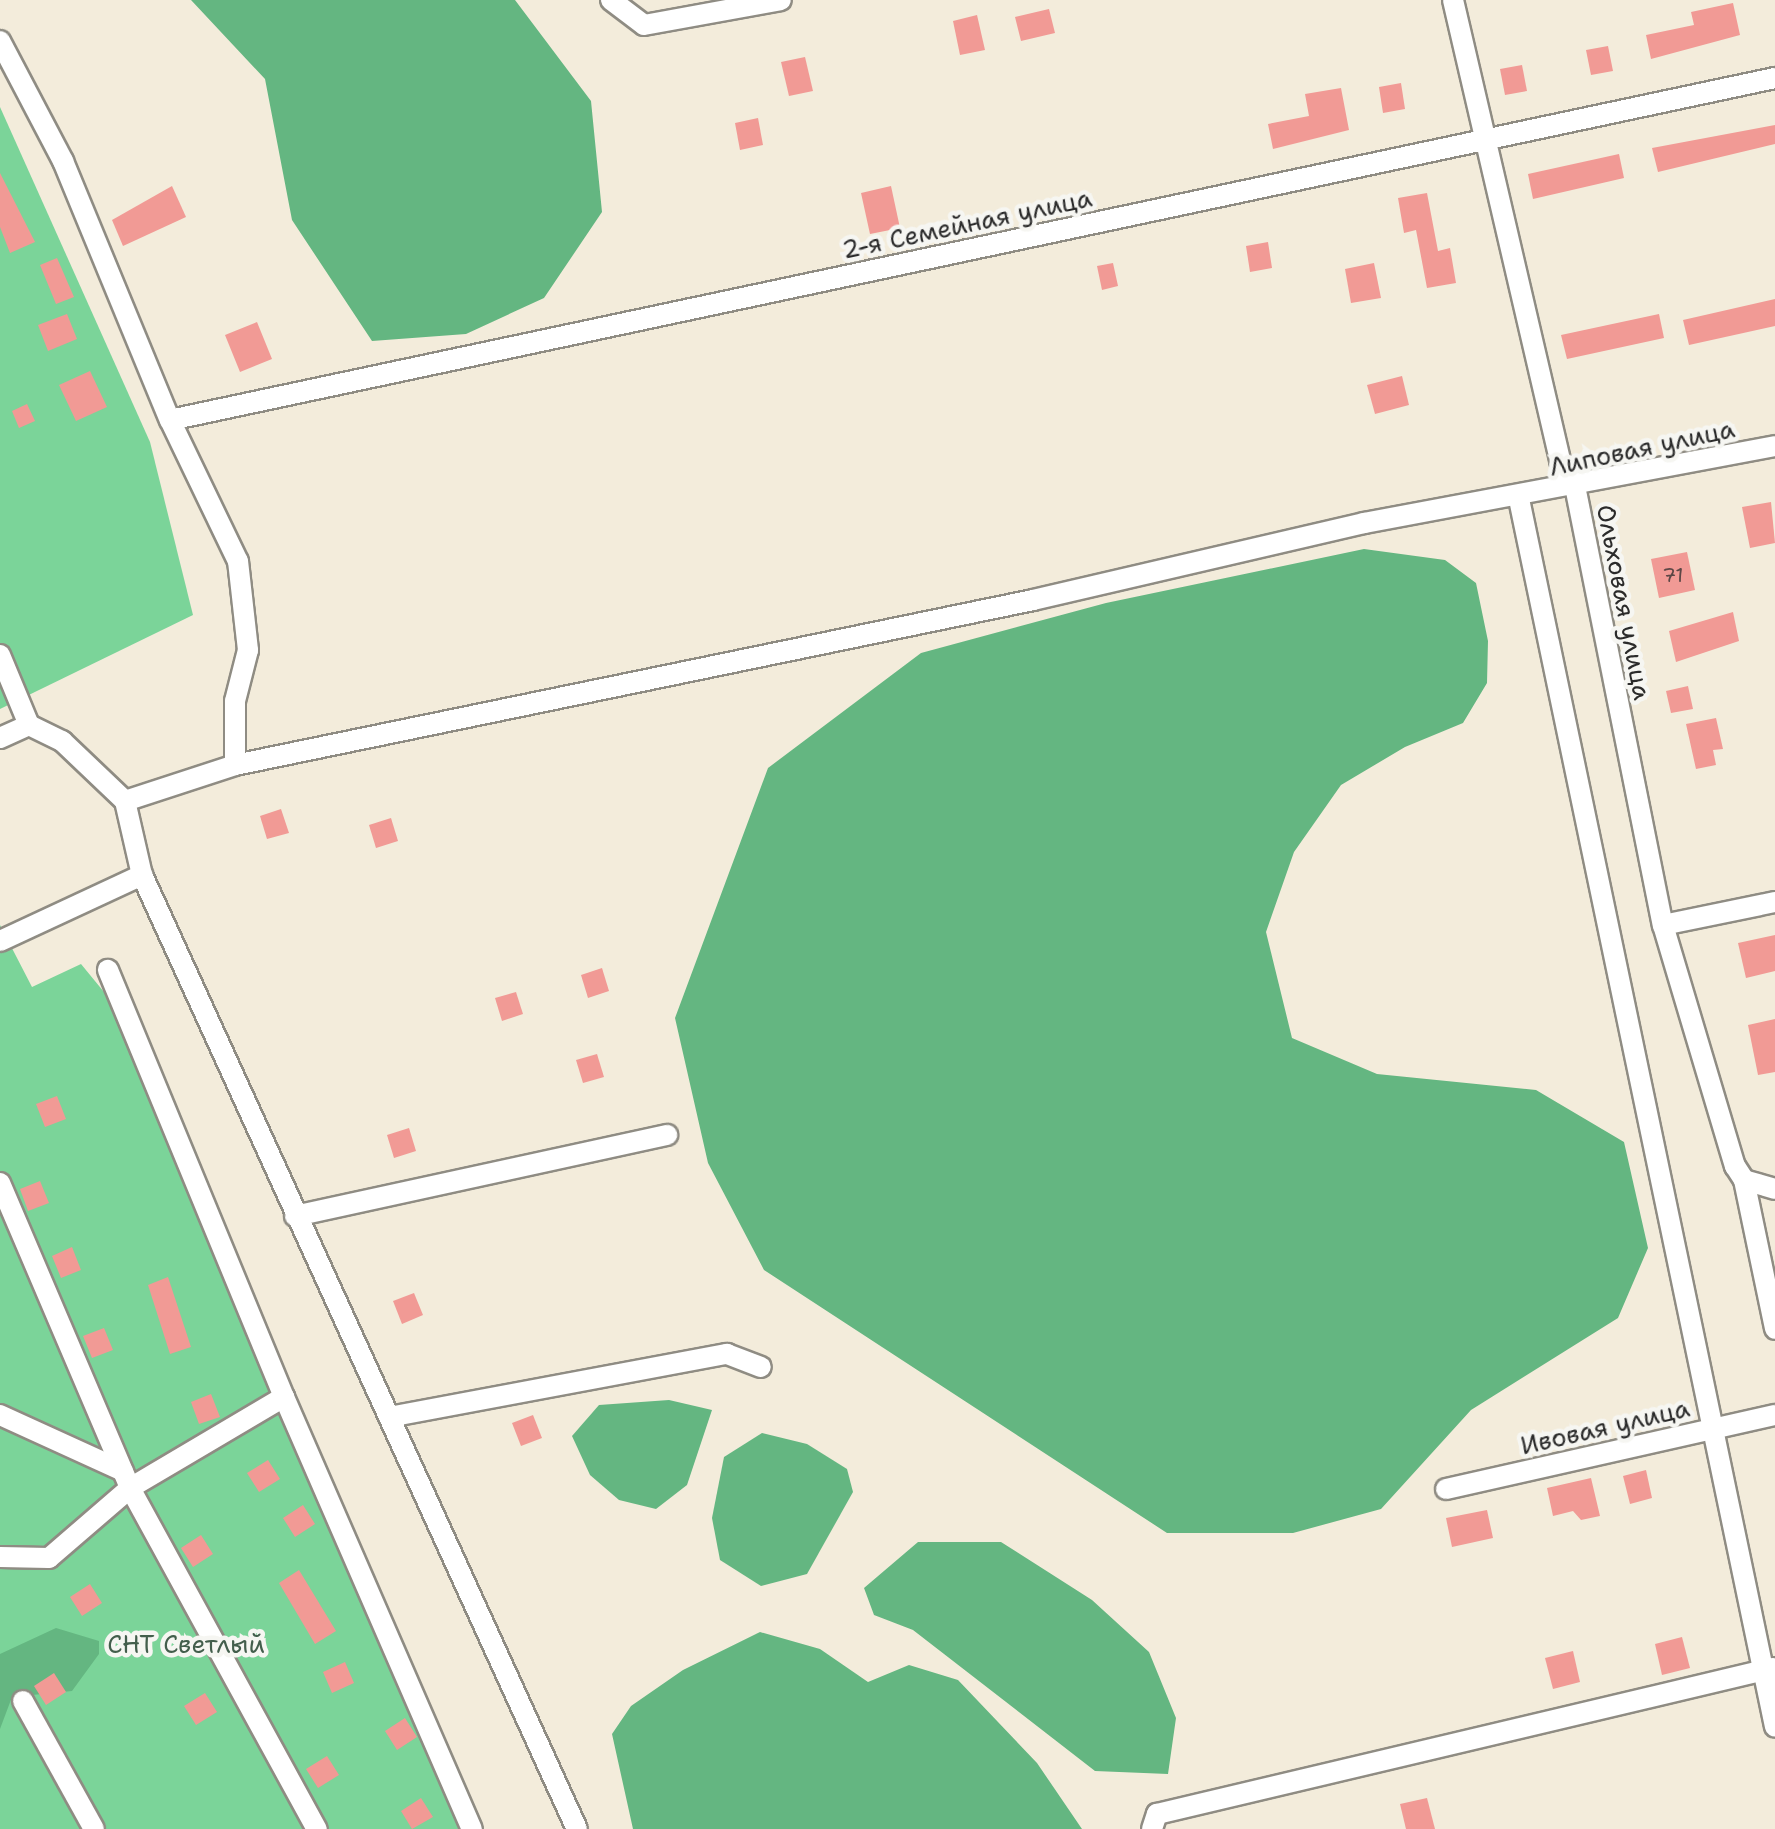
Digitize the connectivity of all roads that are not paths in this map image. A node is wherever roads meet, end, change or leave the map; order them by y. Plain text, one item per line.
1 (611, 0) edge
2 (781, 0) edge
3 (1453, 0) edge
4 (1, 45) edge
5 (1775, 78) edge
6 (1486, 138) junction
7 (170, 420) junction
8 (1775, 446) edge
9 (1575, 486) junction
10 (1519, 499) junction
11 (0, 655) edge
12 (29, 725) junction
13 (0, 738) edge
14 (234, 765) junction
15 (124, 802) junction
16 (142, 875) junction
17 (1775, 902) edge
18 (1662, 925) junction
19 (0, 941) edge
20 (108, 970) dead end
21 (668, 1135) dead end
22 (1744, 1180) junction
23 (0, 1184) edge
24 (1775, 1189) edge
25 (295, 1216) junction
26 (1775, 1329) edge
27 (761, 1367) dead end
28 (284, 1396) junction
29 (0, 1415) edge
30 (1775, 1415) edge
31 (389, 1417) junction
32 (1717, 1426) junction
33 (127, 1479) junction
34 (1446, 1489) dead end
35 (0, 1557) edge
36 (1769, 1668) edge
37 (23, 1701) dead end
38 (1775, 1727) edge
39 (94, 1829) edge
40 (318, 1829) edge
41 (472, 1829) edge
42 (578, 1829) edge
43 (1152, 1829) edge

1 - 2 street
3 - 6 street, Ольховая улица
4 - 7 street
5 - 6 street, 2-я Семейная улица
6 - 7 street, 2-я Семейная улица
6 - 9 street, Ольховая улица
7 - 14 street
8 - 9 street, Липовая улица
9 - 10 street, Липовая улица
9 - 18 street, Ольховая улица
10 - 14 street, Липовая улица
10 - 32 street
11 - 12 street
12 - 13 street
12 - 15 street
14 - 15 street, Липовая улица
15 - 16 street
16 - 19 street
16 - 25 street
17 - 18 street
18 - 22 street, Ольховая улица
20 - 28 street
21 - 25 street
22 - 24 street
22 - 26 street, Ольховая улица
23 - 33 street
25 - 31 street
27 - 31 street
28 - 33 street
28 - 41 street
29 - 33 street
30 - 32 street, Ивовая улица
31 - 42 street
32 - 34 street, Ивовая улица
32 - 36 street
33 - 35 street
33 - 40 street
36 - 38 street
36 - 43 street
37 - 39 street

